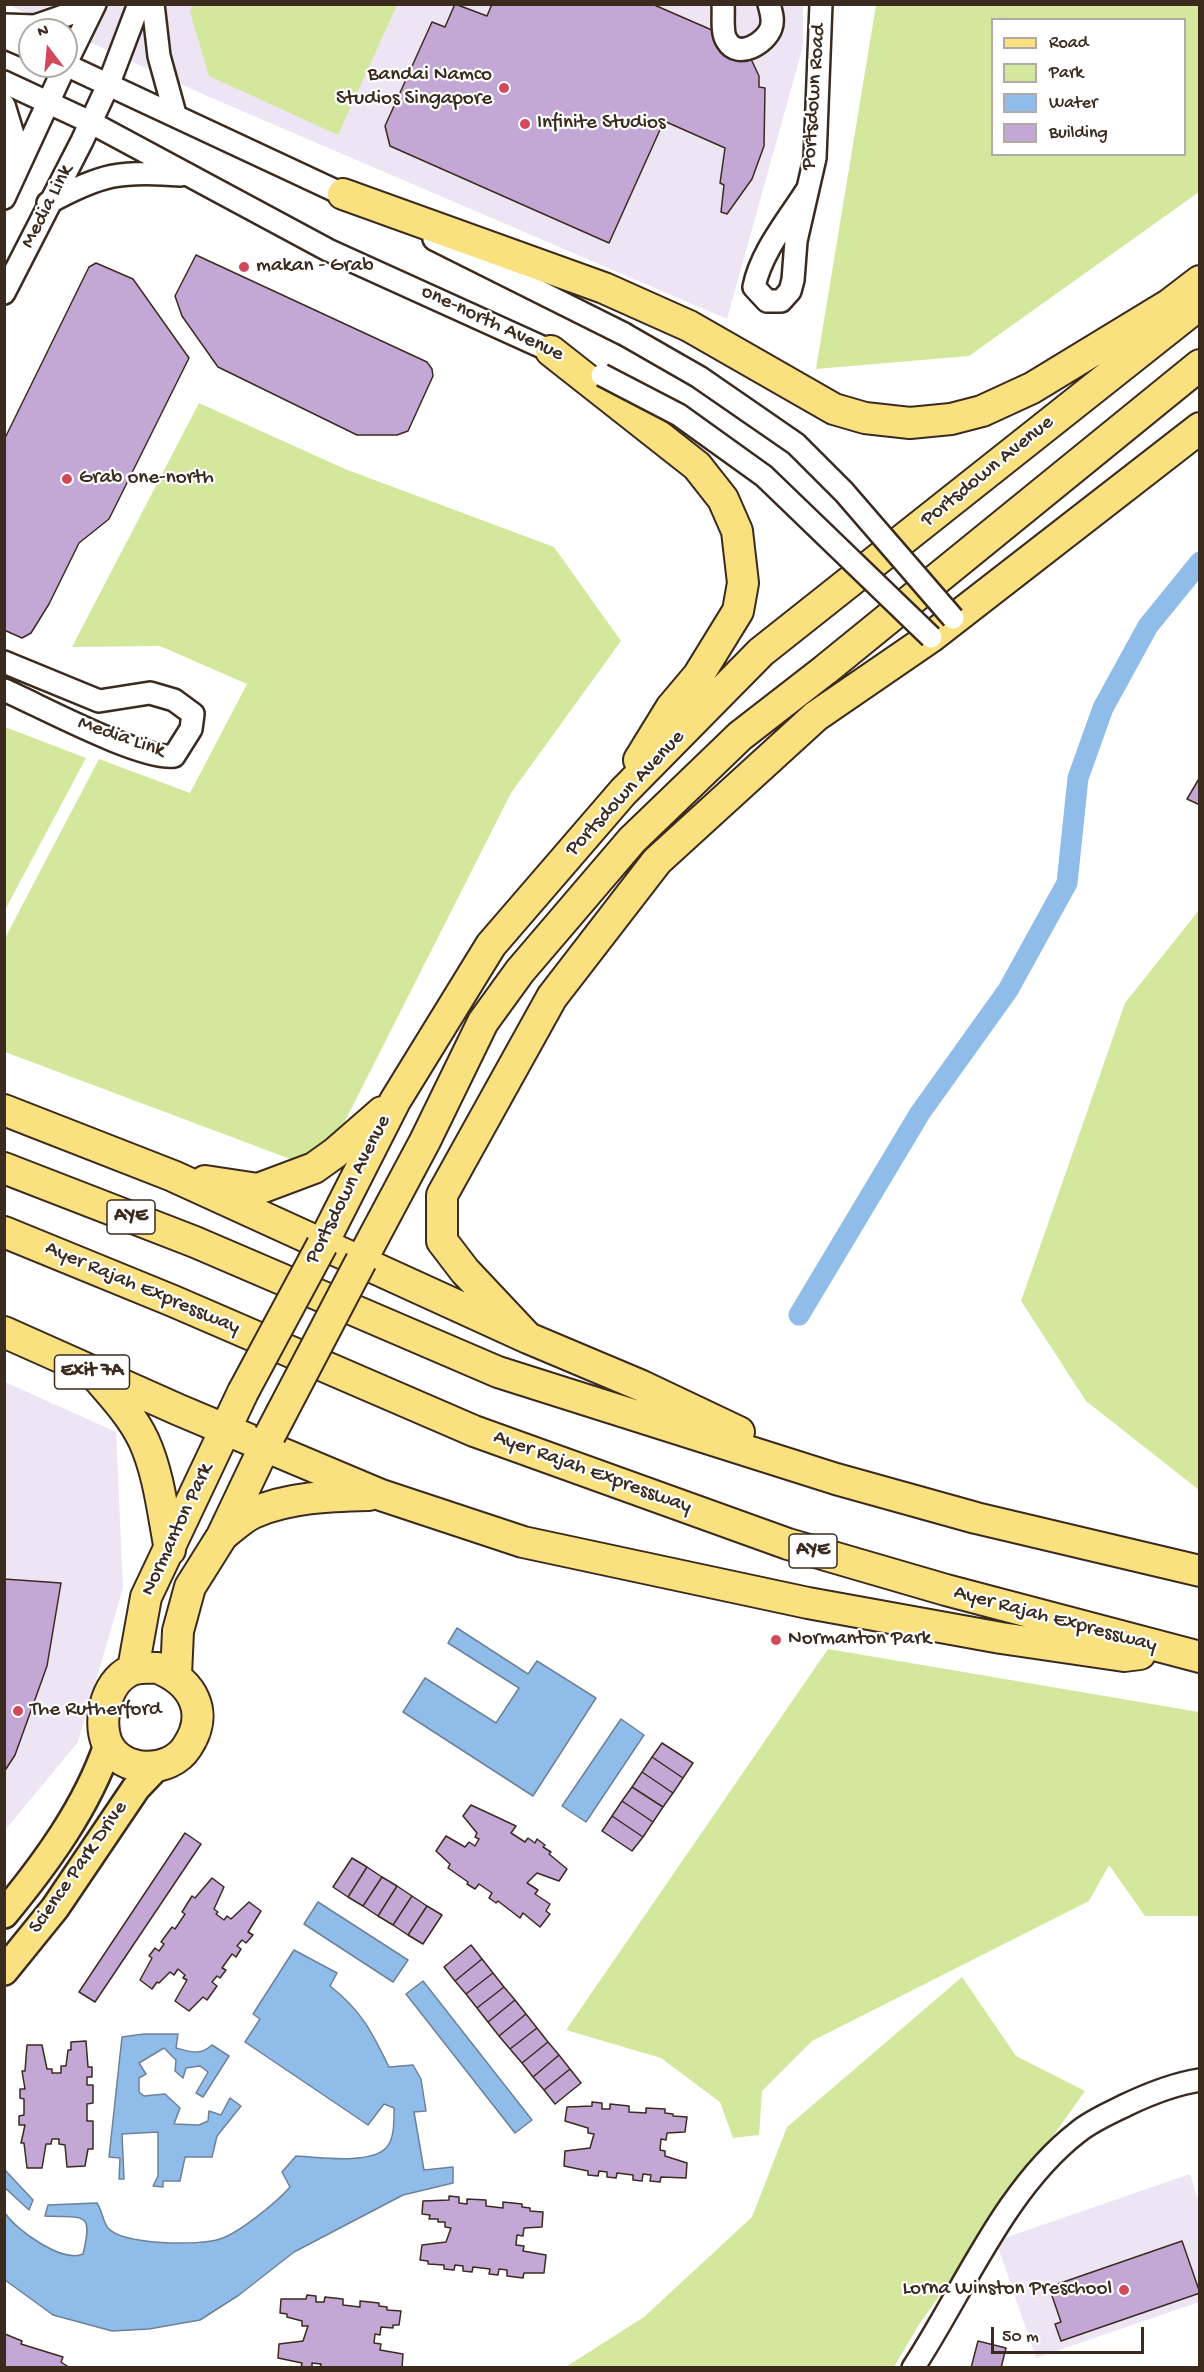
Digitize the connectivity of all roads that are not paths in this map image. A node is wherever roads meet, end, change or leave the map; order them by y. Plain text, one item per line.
1 (86, 4) edge
2 (95, 4) edge
3 (139, 4) edge
4 (153, 4) edge
5 (723, 4) edge
6 (769, 4) edge
7 (821, 4) edge
8 (4, 25) edge
9 (4, 36) edge
10 (78, 40) edge
11 (18, 42) edge
12 (78, 70) edge
13 (60, 78) edge
14 (4, 82) edge
15 (109, 83) junction
16 (48, 103) junction
17 (4, 105) edge
18 (175, 114) junction
19 (90, 122) junction
20 (191, 176) junction
21 (807, 190) dead end
22 (7, 193) edge
23 (343, 194) junction
24 (48, 203) junction
25 (1200, 282) edge
26 (4, 293) edge
27 (1200, 304) edge
28 (551, 351) junction
29 (1200, 365) edge
30 (1200, 428) edge
31 (942, 627) junction
32 (16, 667) edge
33 (4, 690) edge
34 (623, 792) junction
35 (394, 1101) junction
36 (4, 1110) edge
37 (425, 1141) junction
38 (4, 1168) edge
39 (173, 1176) junction
40 (4, 1232) edge
41 (442, 1240) junction
42 (322, 1245) junction
43 (361, 1261) junction
44 (4, 1332) edge
45 (528, 1338) junction
46 (94, 1373) junction
47 (227, 1425) junction
48 (267, 1440) junction
49 (836, 1479) junction
50 (381, 1495) junction
51 (222, 1536) junction
52 (170, 1550) junction
53 (1200, 1571) edge
54 (1160, 1648) junction
55 (1200, 1657) edge
56 (133, 1669) junction
57 (176, 1675) junction
58 (108, 1745) junction
59 (156, 1767) junction
60 (4, 1914) edge
61 (4, 1971) edge
62 (1200, 2080) edge
63 (913, 2367) edge

1 - 8 street
2 - 10 street, Media Link
3 - 15 street, Media Link
4 - 18 street
5 - 6 street
7 - 21 street, Portsdown Road
9 - 11 street
12 - 15 street
13 - 16 street, Media Link
14 - 16 street, one-north Avenue
15 - 18 street
15 - 19 street, Media Link
16 - 19 street, one-north Avenue
16 - 22 street, Media Link
17 - 22 street
18 - 23 street
19 - 20 street, one-north Avenue
19 - 24 street, Media Link
20 - 24 street
20 - 28 street, one-north Avenue
23 - 25 highway
23 - 31 street, bridge
24 - 26 street, Media Link
27 - 34 highway, Portsdown Avenue
28 - 31 street, one-north Avenue, bridge
28 - 34 highway
29 - 37 highway, Portsdown Avenue
30 - 31 highway
31 - 41 highway
32 - 33 street, Media Link
34 - 35 highway, Portsdown Avenue
35 - 39 highway
35 - 42 highway, Portsdown Avenue
36 - 39 highway
37 - 41 highway
37 - 43 highway, Portsdown Avenue
38 - 49 highway, AYE
39 - 42 highway
40 - 54 highway, Ayer Rajah Expressway / AYE
41 - 45 highway
42 - 43 highway
42 - 47 highway, Portsdown Avenue, bridge
43 - 45 highway
43 - 48 highway, Portsdown Avenue, bridge
44 - 46 highway, Exit 7A
45 - 49 highway
46 - 47 highway, Exit 7A
46 - 52 highway
47 - 48 highway
47 - 52 highway, Normanton Park
48 - 50 highway
48 - 51 highway, Normanton Park
49 - 53 highway, AYE
50 - 51 highway
50 - 54 highway
51 - 57 highway, Normanton Park
52 - 56 highway, Normanton Park
54 - 55 highway, Ayer Rajah Expressway / AYE
56 - 57 highway
56 - 58 highway
57 - 59 highway
58 - 59 highway
58 - 60 main road, Science Park Drive
59 - 61 main road, Science Park Drive
62 - 63 street

